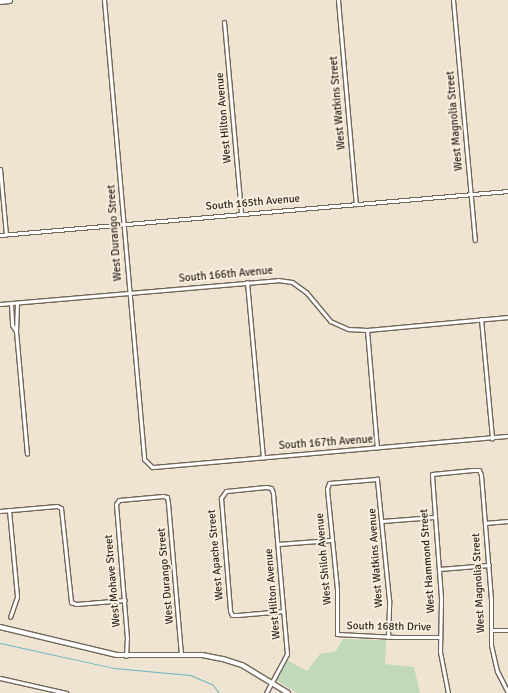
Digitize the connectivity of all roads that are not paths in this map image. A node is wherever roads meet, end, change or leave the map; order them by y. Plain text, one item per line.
1 (9, 0) edge
2 (104, 0) edge
3 (338, 0) edge
4 (453, 0) edge
5 (0, 1) edge
6 (224, 22) dead end
7 (0, 169) edge
8 (508, 191) edge
9 (471, 195) junction
10 (356, 204) junction
11 (241, 213) junction
12 (123, 225) junction
13 (0, 235) edge
14 (6, 235) junction
15 (474, 240) dead end
16 (247, 282) junction
17 (128, 292) junction
18 (16, 303) junction
19 (0, 304) edge
20 (10, 304) junction
21 (18, 317) junction
22 (508, 317) edge
23 (12, 318) junction
24 (482, 319) junction
25 (367, 330) junction
26 (16, 332) junction
27 (508, 436) edge
28 (492, 438) junction
29 (377, 448) junction
30 (27, 454) dead end
31 (263, 457) junction
32 (148, 463) joint
33 (479, 470) joint
34 (377, 479) joint
35 (222, 493) joint
36 (167, 497) joint
37 (10, 510) junction
38 (0, 511) edge
39 (434, 517) junction
40 (508, 521) edge
41 (382, 522) junction
42 (485, 523) junction
43 (331, 540) junction
44 (278, 544) junction
45 (489, 565) junction
46 (439, 569) junction
47 (125, 600) junction
48 (283, 611) junction
49 (10, 617) dead end
50 (0, 627) edge
51 (491, 630) junction
52 (508, 630) edge
53 (337, 634) joint
54 (388, 636) junction
55 (440, 637) junction
56 (181, 654) junction
57 (126, 656) junction
58 (0, 678) edge
59 (270, 682) junction
60 (45, 688) junction
61 (44, 693) edge
62 (66, 693) edge
63 (266, 693) edge
64 (288, 693) edge
65 (448, 693) edge
66 (508, 693) edge

1 - 5 main road
2 - 12 street, West Durango Street
3 - 10 street, West Watkins Street
4 - 9 street, West Magnolia Street
6 - 11 street, West Hilton Avenue
7 - 14 street
8 - 9 street, South 165th Avenue
9 - 10 street, South 165th Avenue
9 - 15 street, West Magnolia Street
10 - 11 street, South 165th Avenue
11 - 12 street, South 165th Avenue
12 - 14 street, South 165th Avenue
12 - 17 street, West Durango Street
13 - 14 street, South 165th Avenue
16 - 17 street, South 166th Avenue
16 - 25 street, South 166th Avenue
16 - 31 street
17 - 18 street, South 166th Avenue
17 - 32 street, West Durango Street
18 - 20 street, South 166th Avenue
18 - 21 street
19 - 20 street, South 166th Avenue
20 - 23 street
21 - 23 street
21 - 26 street
22 - 24 street, South 166th Avenue
23 - 26 street
24 - 25 street, South 166th Avenue
24 - 28 street
25 - 29 street
26 - 30 street
27 - 28 street, South 167th Avenue
28 - 29 street, South 167th Avenue
29 - 31 street, South 167th Avenue
31 - 32 street, South 167th Avenue
33 - 39 street, West Hammond Street
33 - 42 street, West Magnolia Street
34 - 41 street, West Watkins Avenue
34 - 43 street, West Shiloh Avenue
35 - 44 street, West Hilton Avenue
35 - 48 street, West Apache Street
36 - 47 street, West Mohave Street
36 - 56 street, West Durango Street
37 - 38 street
37 - 47 street
37 - 49 street
39 - 41 street
39 - 46 street, West Hammond Street
40 - 42 street
41 - 54 street, West Watkins Avenue
42 - 45 street, West Magnolia Street
43 - 44 street
43 - 53 street, West Shiloh Avenue
44 - 48 street, West Hilton Avenue
45 - 46 street
45 - 51 street, West Magnolia Street
46 - 55 street, West Hammond Street
47 - 57 street, West Mohave Street
48 - 59 street, West Hilton Avenue
50 - 57 street
51 - 52 street
51 - 66 street, West Magnolia Street
53 - 54 street, South 168th Drive
54 - 55 street, South 168th Drive
55 - 65 street, West Hammond Street
56 - 57 street
56 - 59 street
58 - 60 street
59 - 63 street, West Hilton Avenue
59 - 64 street
60 - 61 street
60 - 62 street

